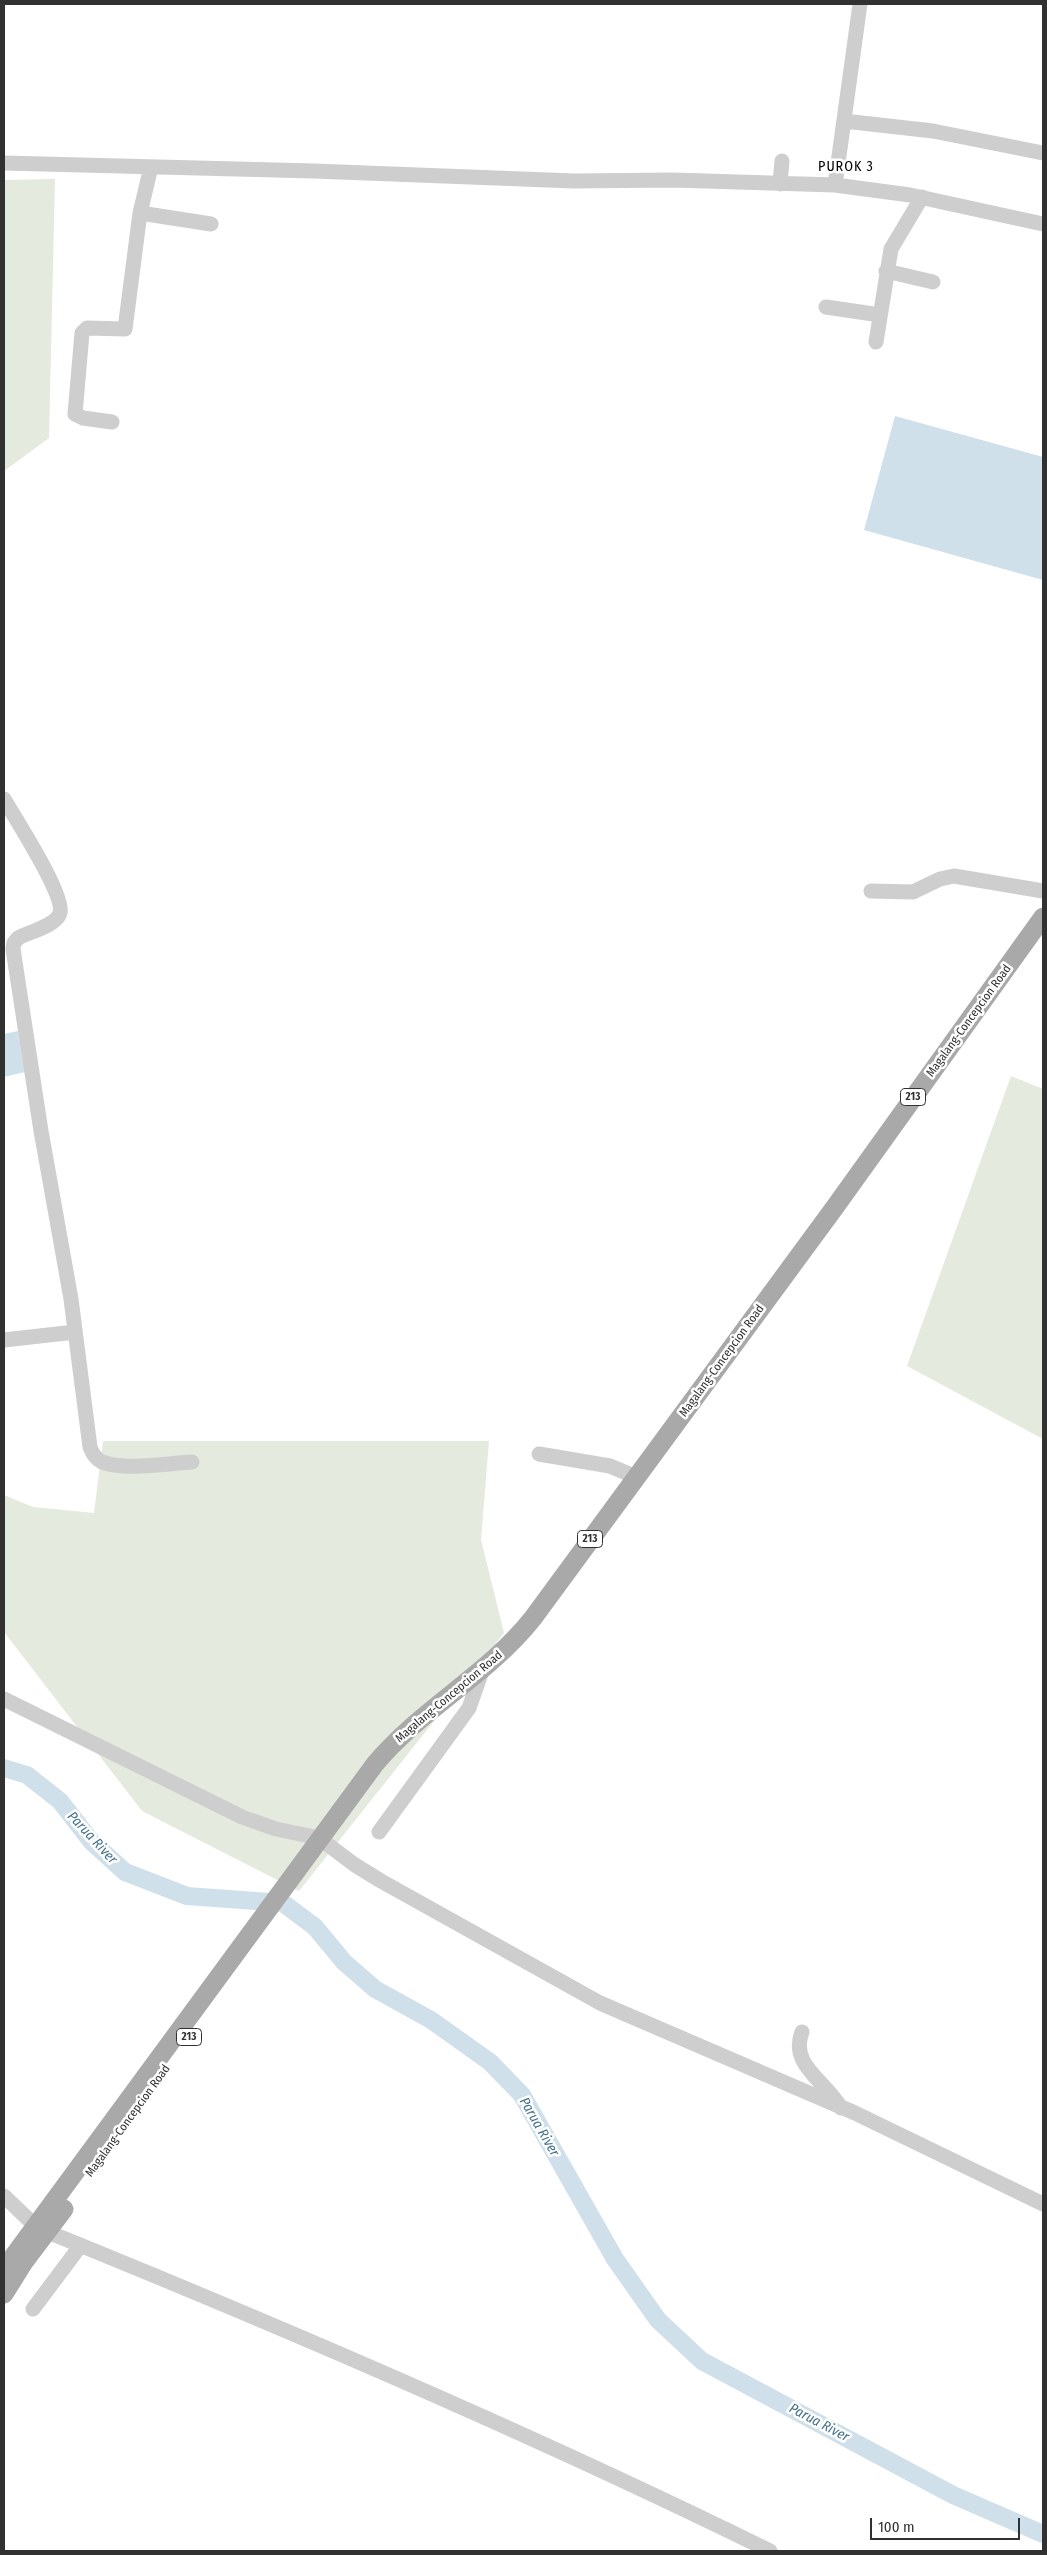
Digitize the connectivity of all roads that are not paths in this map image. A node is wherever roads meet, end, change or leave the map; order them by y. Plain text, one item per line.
1 (860, 4) edge
2 (844, 121) junction
3 (1043, 153) edge
4 (782, 161) dead end
5 (4, 163) edge
6 (151, 167) junction
7 (780, 184) junction
8 (836, 185) junction
9 (922, 197) junction
10 (140, 213) junction
11 (211, 224) dead end
12 (1043, 224) edge
13 (886, 271) junction
14 (933, 282) dead end
15 (826, 307) dead end
16 (880, 315) junction
17 (876, 342) dead end
18 (112, 422) dead end
19 (4, 799) edge
20 (871, 891) dead end
21 (1043, 891) edge
22 (1043, 917) edge
23 (75, 1332) junction
24 (4, 1340) edge
25 (539, 1454) dead end
26 (192, 1462) dead end
27 (636, 1477) junction
28 (482, 1671) junction
29 (4, 1699) edge
30 (380, 1832) dead end
31 (322, 1843) junction
32 (802, 2032) dead end
33 (842, 2108) junction
34 (4, 2196) edge
35 (1043, 2204) edge
36 (45, 2225) junction
37 (81, 2245) junction
38 (4, 2269) edge
39 (4, 2294) edge
40 (33, 2308) dead end
41 (770, 2551) edge

1 - 2 street
2 - 3 street
2 - 8 street
4 - 7 street
5 - 6 street
6 - 7 street
6 - 10 street
7 - 8 street
8 - 9 street
9 - 12 street
9 - 13 street
10 - 11 street
10 - 18 street
13 - 14 street
13 - 16 street
15 - 16 street
16 - 17 street
19 - 23 street
20 - 21 street
22 - 27 main road, Magalang-Concepcion Road / 213
23 - 24 street
23 - 26 street
25 - 27 street
27 - 28 main road, Magalang-Concepcion Road / 213
28 - 30 street
28 - 31 main road, Magalang-Concepcion Road / 213
29 - 31 street
31 - 33 street
31 - 36 main road, Magalang-Concepcion Road / 213
32 - 33 street
33 - 35 street
34 - 36 street
36 - 37 street
36 - 38 main road, Magalang-Concepcion Road / 213
36 - 39 main road, Magalang-Concepcion Road / 213
37 - 40 street
37 - 41 street

